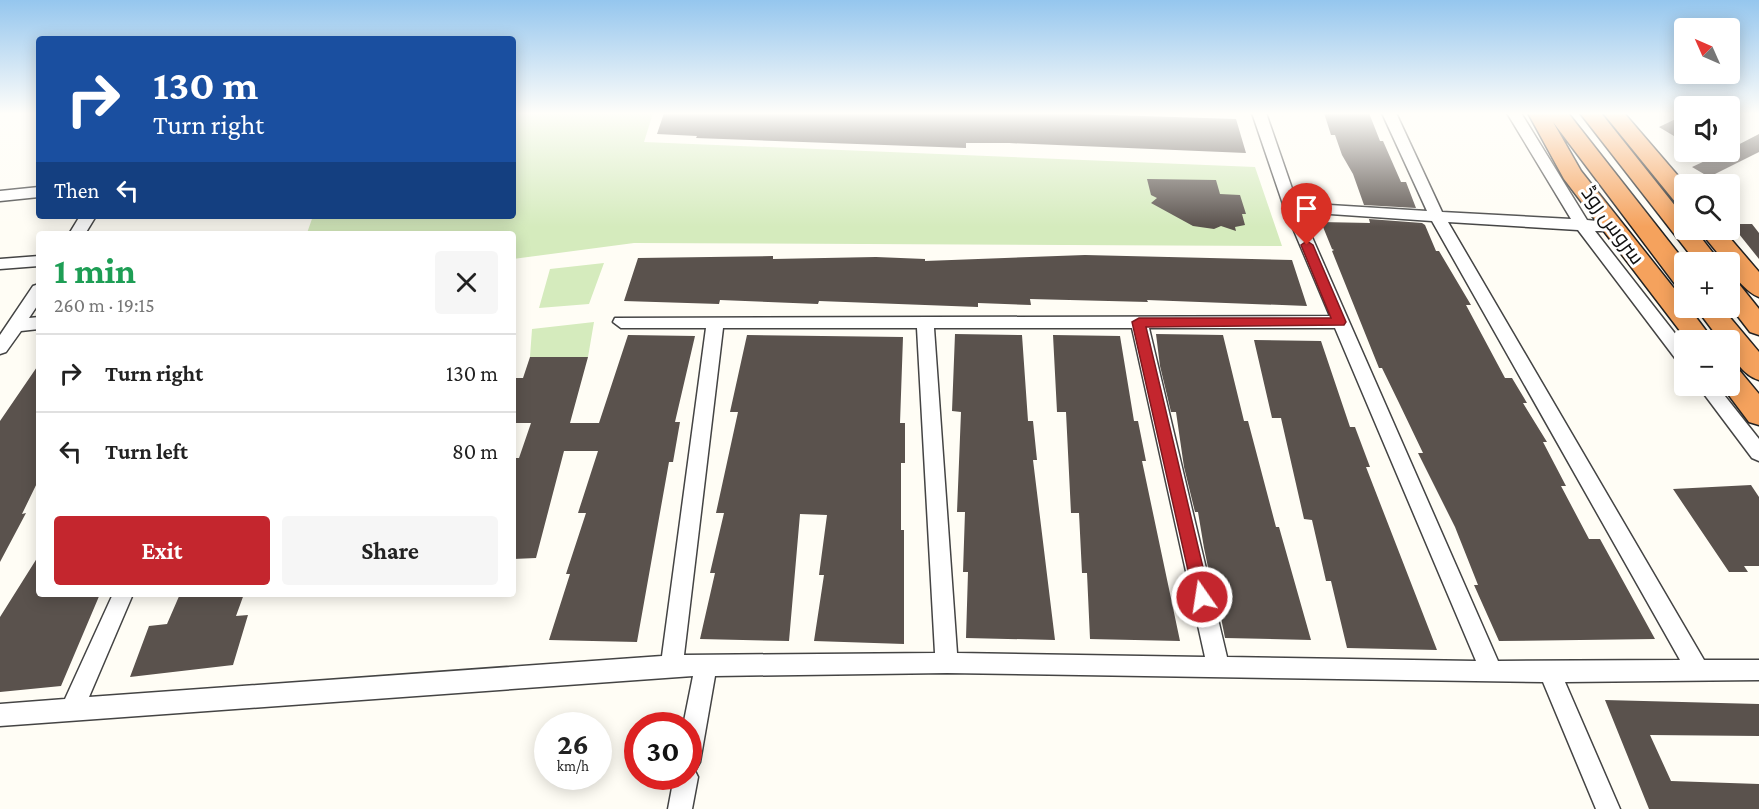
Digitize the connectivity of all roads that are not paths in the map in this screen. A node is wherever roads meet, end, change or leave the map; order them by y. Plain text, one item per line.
1 (1272, 151) edge
2 (1407, 151) edge
3 (1537, 151) edge
4 (1559, 151) edge
5 (1586, 151) edge
6 (1620, 151) edge
7 (1645, 151) edge
8 (1674, 186) edge
9 (36, 192) edge
10 (0, 196) edge
11 (1291, 207) junction
12 (1437, 216) junction
13 (1582, 225) junction
14 (1611, 227) junction
15 (1718, 240) edge
16 (1700, 252) edge
17 (36, 261) edge
18 (0, 264) edge
19 (1674, 265) edge
20 (1759, 288) edge
21 (36, 294) edge
22 (1740, 302) edge
23 (1716, 318) edge
24 (621, 322) dead end
25 (715, 322) junction
26 (926, 322) junction
27 (1139, 322) junction
28 (1340, 322) junction
29 (36, 323) edge
30 (14, 325) junction
31 (1759, 326) edge
32 (1693, 330) edge
33 (1674, 344) edge
34 (0, 348) edge
35 (1759, 370) edge
36 (1740, 390) edge
37 (1715, 396) edge
38 (1759, 414) edge
39 (1759, 453) edge
40 (122, 597) edge
41 (947, 663) junction
42 (706, 665) junction
43 (672, 666) junction
44 (1218, 666) junction
45 (1697, 669) junction
46 (1549, 671) junction
47 (1492, 672) junction
48 (1757, 672) edge
49 (73, 708) junction
50 (697, 712) edge
51 (0, 715) edge
52 (684, 790) edge
53 (680, 809) edge
54 (1608, 809) edge

1 - 11 street
2 - 12 street
3 - 13 street, سروس روڈ
4 - 14 highway
5 - 19 highway
6 - 16 highway
7 - 8 highway
9 - 10 street
11 - 12 street
11 - 28 street
12 - 13 street
12 - 45 street
13 - 14 street
13 - 33 street, سروس روڈ
14 - 32 highway
15 - 20 highway
17 - 18 street
21 - 30 street
22 - 31 highway
23 - 35 highway
24 - 25 street
25 - 26 street
25 - 43 street
26 - 27 street
26 - 41 street
27 - 28 street
27 - 44 street
28 - 47 street
29 - 30 street
30 - 34 street
36 - 38 highway
37 - 39 street
40 - 49 street
41 - 42 street
41 - 44 street
42 - 43 street
42 - 50 street
43 - 49 street
44 - 47 street
45 - 46 street
45 - 48 street
46 - 47 street
46 - 54 street
49 - 51 street
52 - 53 street

